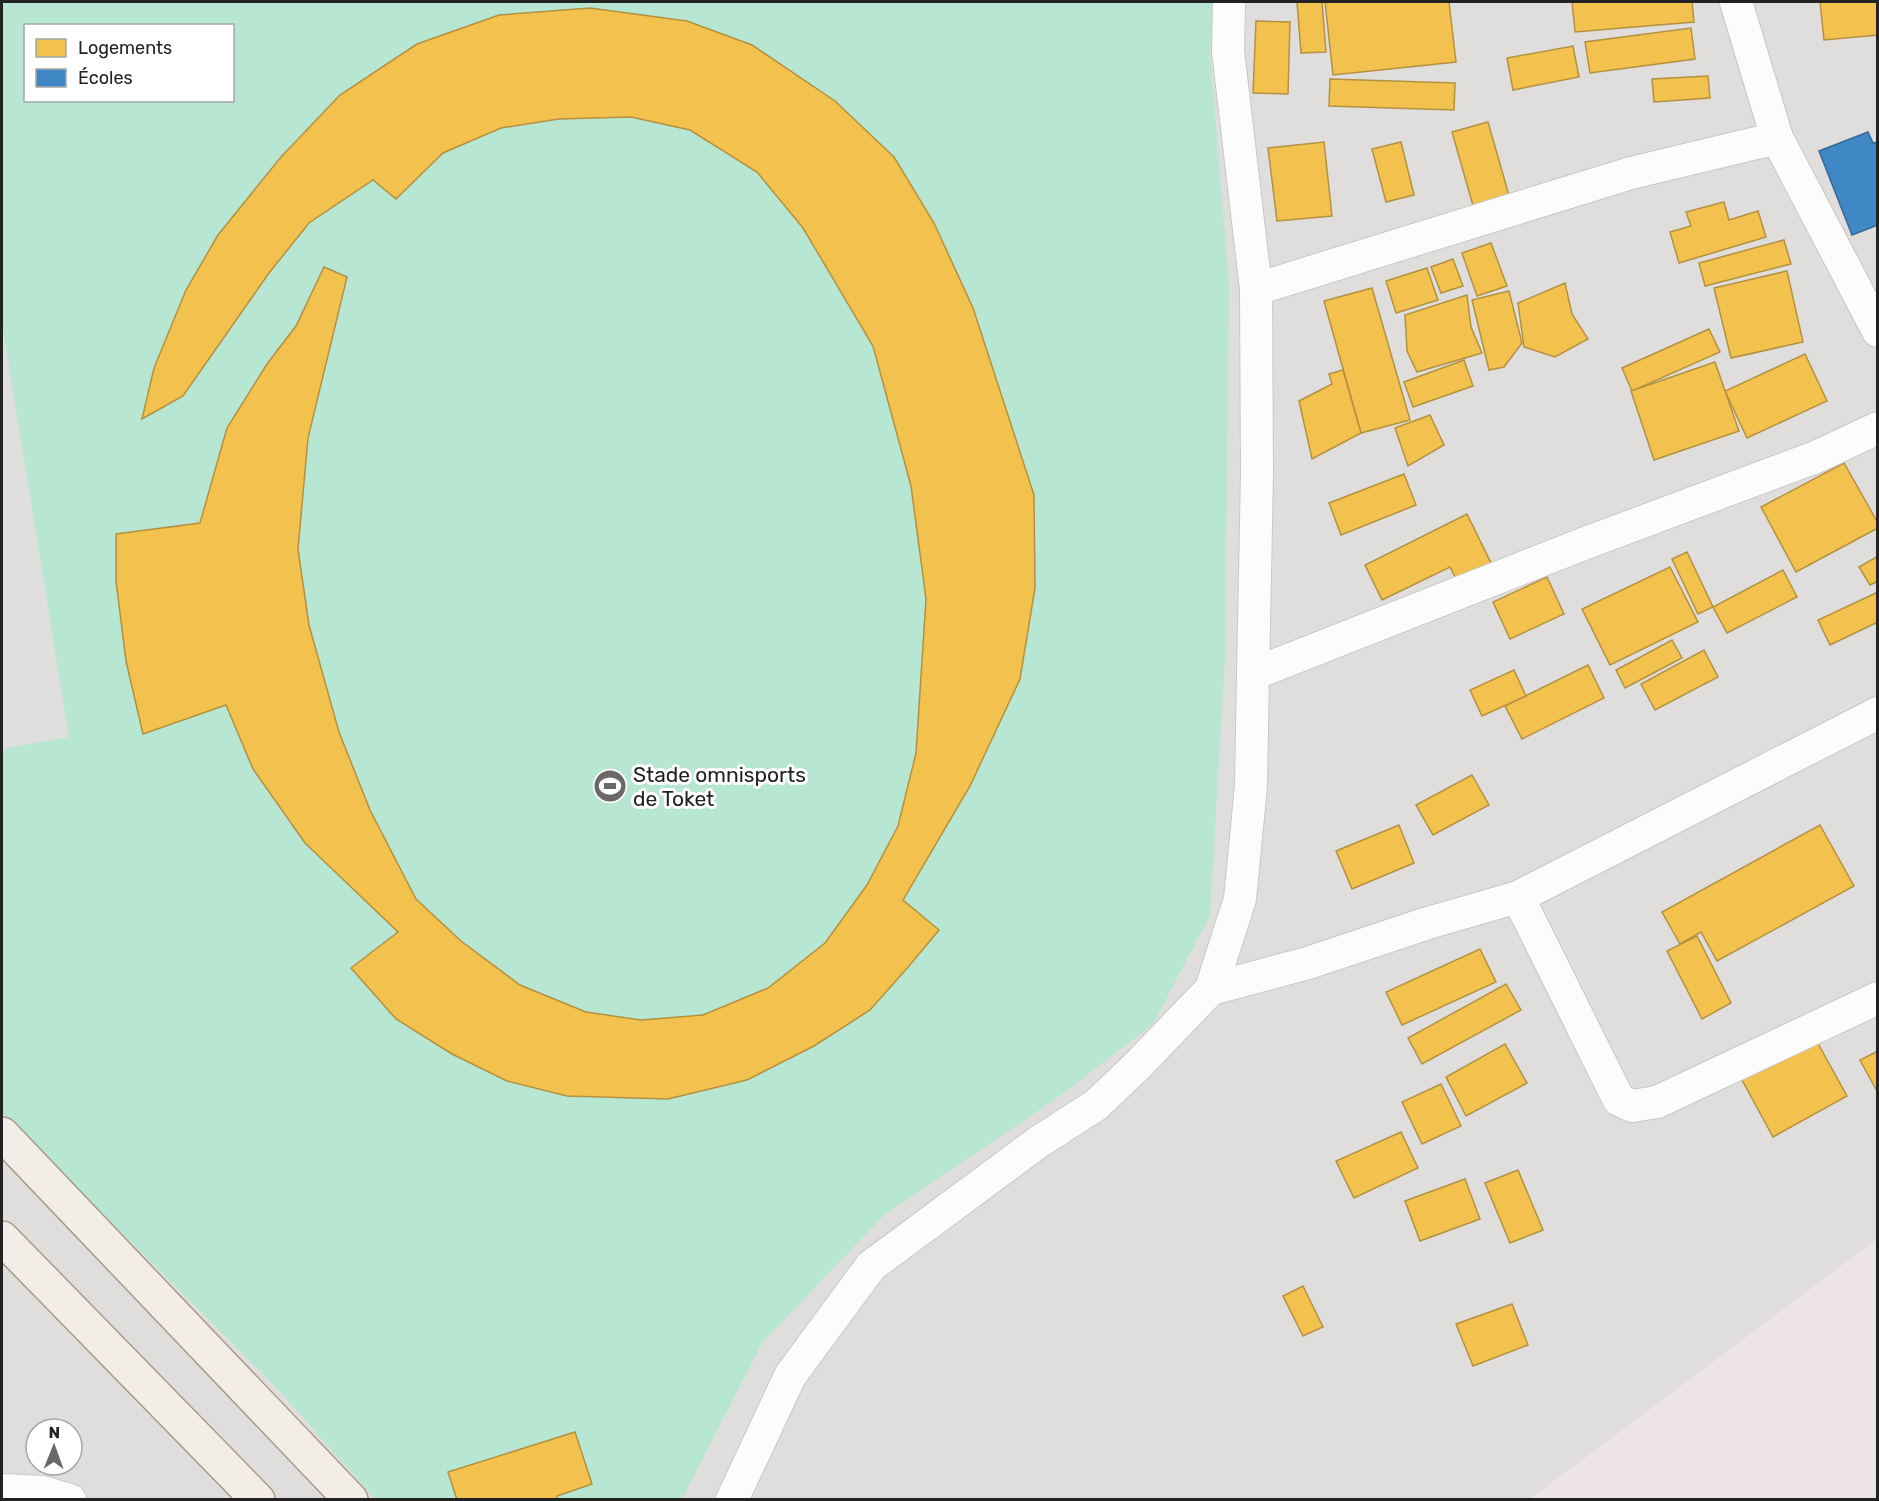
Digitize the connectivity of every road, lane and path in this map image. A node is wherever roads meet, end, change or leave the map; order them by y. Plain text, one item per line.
1 (1229, 2) edge
2 (1736, 2) edge
3 (1777, 138) junction
4 (1256, 289) junction
5 (1878, 331) edge
6 (1878, 428) edge
7 (1253, 674) junction
8 (1878, 713) edge
9 (1518, 897) junction
10 (1211, 989) junction
11 (1878, 998) edge
12 (2, 1134) edge
13 (2, 1238) edge
14 (2, 1490) edge
15 (70, 1500) edge
16 (258, 1500) edge
17 (351, 1500) edge
18 (732, 1500) edge

1 - 4 street
2 - 3 street
3 - 4 street
3 - 5 street
4 - 7 street
6 - 7 street
7 - 10 street
8 - 9 street
9 - 10 street
9 - 11 street
10 - 18 street
12 - 17 main road
13 - 16 main road
14 - 15 street

